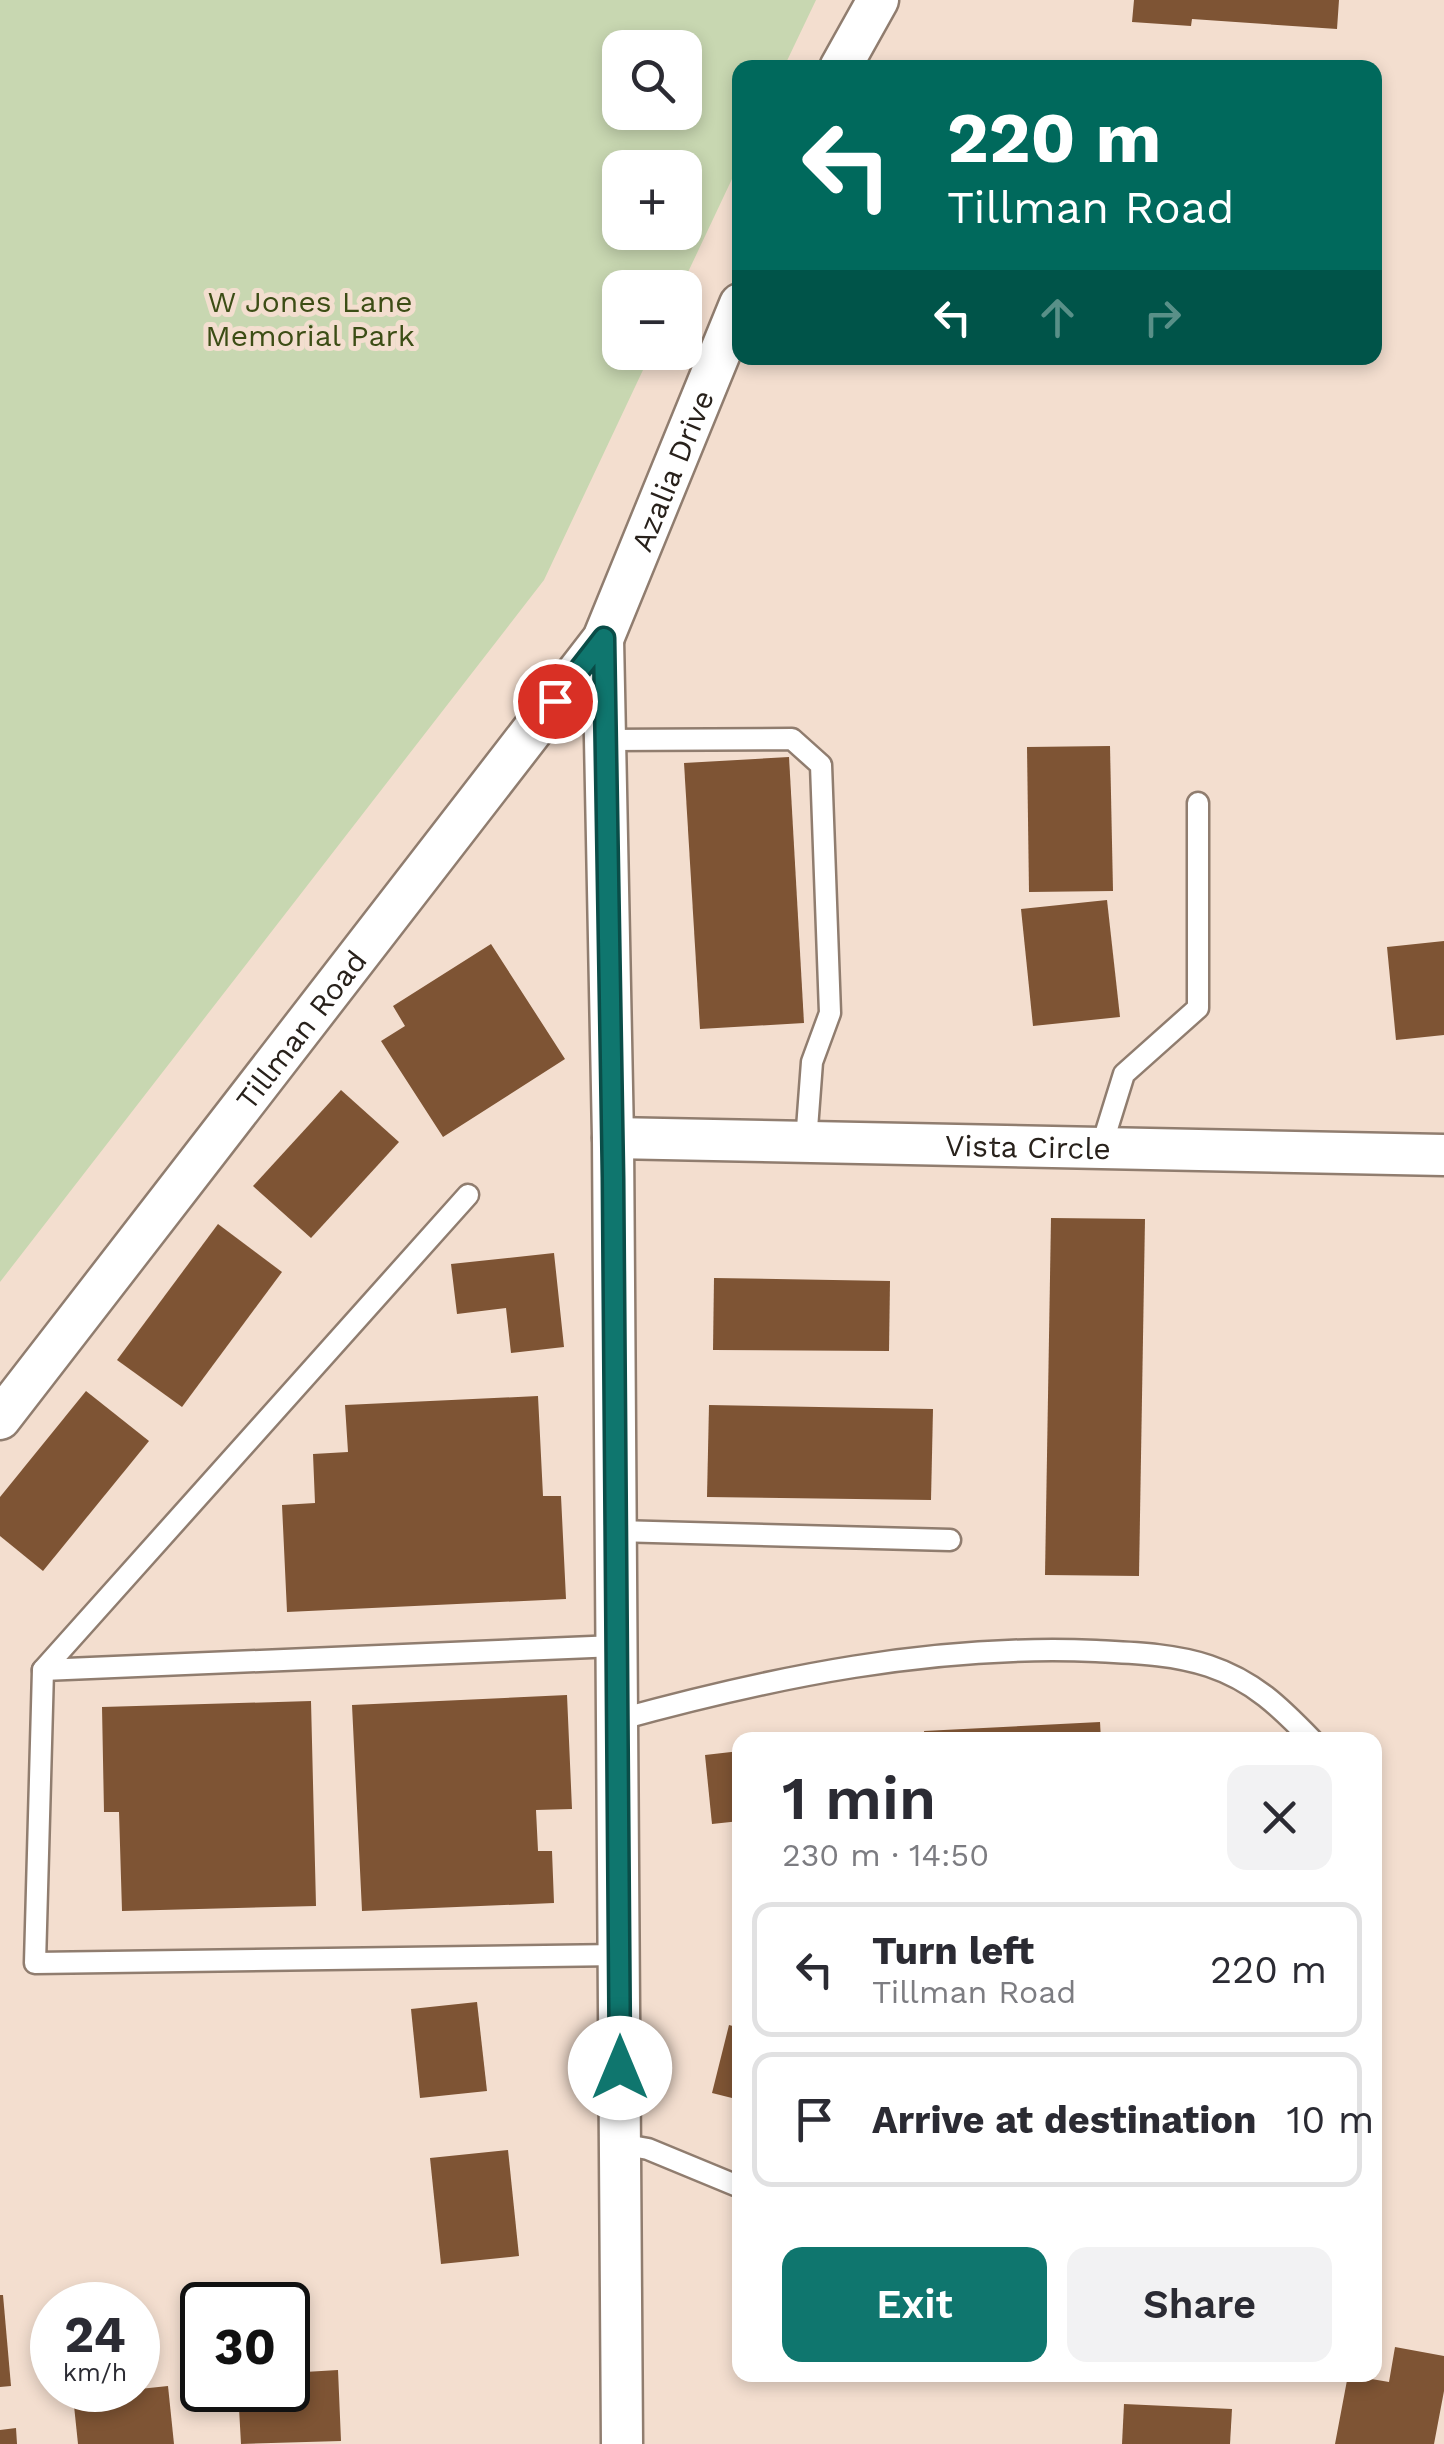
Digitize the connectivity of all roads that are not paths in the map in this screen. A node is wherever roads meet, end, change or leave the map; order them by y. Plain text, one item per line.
1 (878, 0) edge
2 (844, 60) edge
3 (732, 324) edge
4 (604, 638) junction
5 (605, 740) junction
6 (1198, 803) dead end
7 (613, 1138) junction
8 (806, 1142) junction
9 (1101, 1148) junction
10 (1444, 1155) edge
11 (468, 1195) dead end
12 (0, 1419) edge
13 (616, 1532) junction
14 (950, 1540) dead end
15 (616, 1646) junction
16 (43, 1670) junction
17 (617, 1720) junction
18 (1304, 1732) edge
19 (619, 1955) junction
20 (620, 2144) junction
21 (732, 2184) edge
22 (622, 2444) edge

1 - 2 street
3 - 4 street, Azalia Drive
4 - 5 street
4 - 12 street, Tillman Road
5 - 7 street
5 - 8 lane
6 - 9 lane
7 - 8 street, Vista Circle
7 - 13 street
8 - 9 street, Vista Circle
9 - 10 street, Vista Circle
11 - 16 lane
13 - 14 lane
13 - 15 street
15 - 16 lane
15 - 17 street
16 - 19 lane
17 - 18 lane
17 - 19 street
19 - 20 street
20 - 21 lane
20 - 22 street

